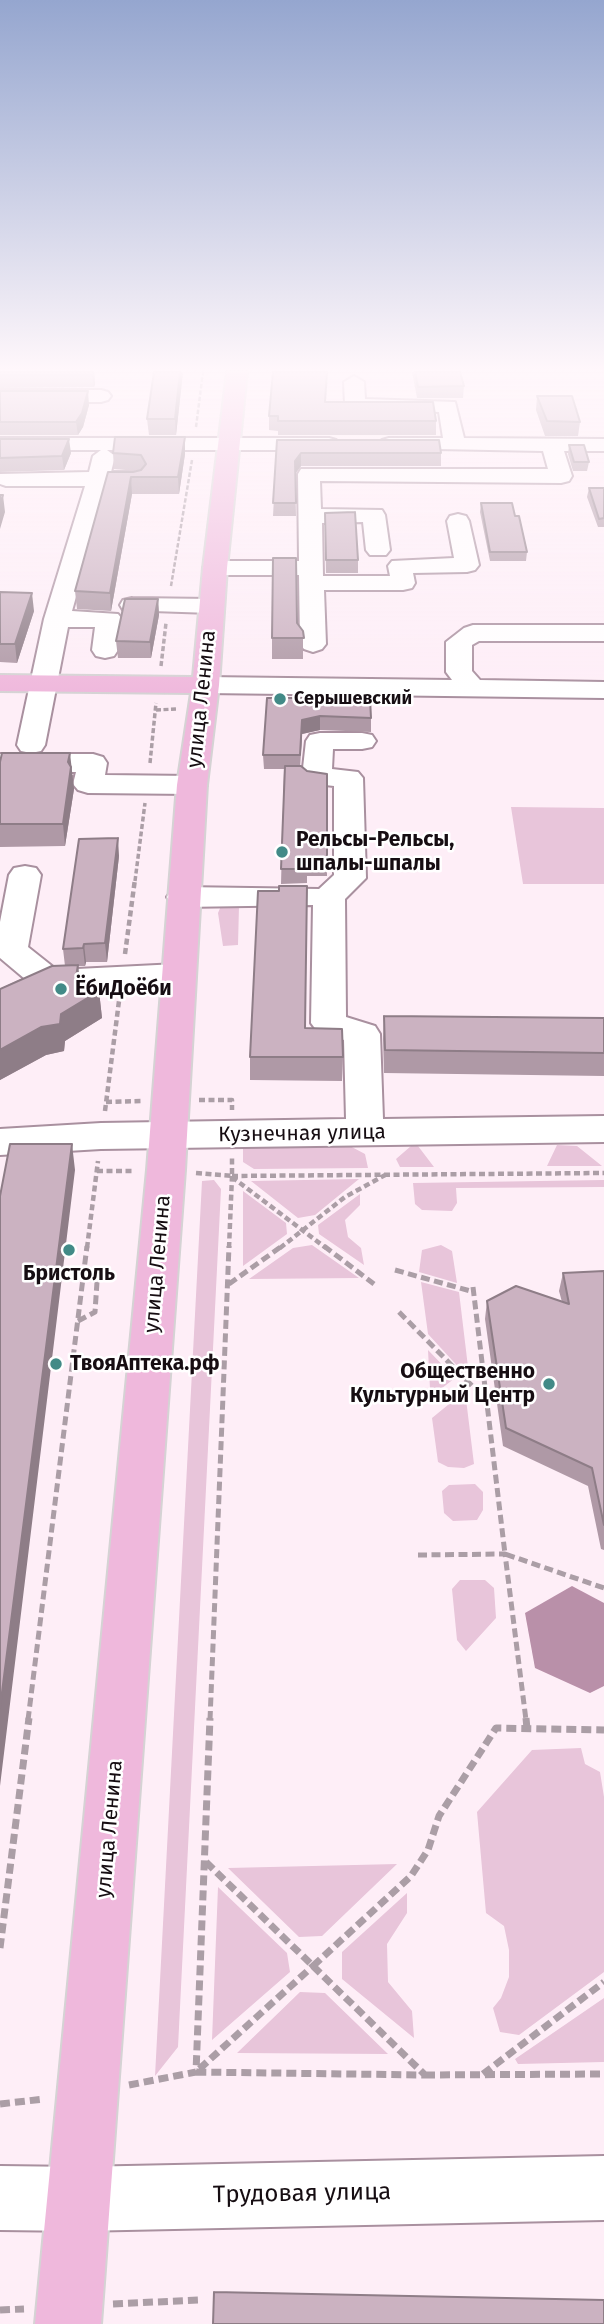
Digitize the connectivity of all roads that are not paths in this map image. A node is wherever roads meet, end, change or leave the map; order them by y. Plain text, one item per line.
1 (98, 480) edge
2 (226, 480) edge
3 (309, 480) edge
4 (310, 516) junction
5 (458, 521) dead end
6 (378, 567) junction
7 (215, 568) junction
8 (311, 575) junction
9 (132, 605) edge
10 (211, 606) junction
11 (57, 619) junction
12 (604, 633) edge
13 (313, 644) dead end
14 (105, 650) dead end
15 (0, 683) edge
16 (43, 684) junction
17 (206, 685) junction
18 (472, 688) junction
19 (604, 690) edge
20 (362, 741) dead end
21 (31, 745) dead end
22 (0, 763) edge
23 (192, 785) junction
24 (25, 875) dead end
25 (329, 896) junction
26 (183, 897) junction
27 (5, 950) edge
28 (177, 975) junction
29 (49, 981) junction
30 (0, 1005) edge
31 (604, 1129) edge
32 (365, 1133) junction
33 (169, 1137) junction
34 (0, 1142) edge
35 (604, 2188) edge
36 (0, 2198) edge
37 (79, 2199) junction
38 (68, 2324) edge

1 - 11 street
2 - 7 main road, улица Ленина
3 - 4 street
4 - 6 street
4 - 8 street
5 - 6 street
6 - 8 street
7 - 8 street
7 - 10 main road, улица Ленина
8 - 13 street
9 - 10 street
10 - 17 main road, улица Ленина
11 - 14 street
11 - 16 street
12 - 18 street
15 - 16 main road
16 - 17 main road
16 - 21 street
17 - 18 street
17 - 23 main road, улица Ленина
18 - 19 street
20 - 25 street
22 - 23 street
23 - 26 main road, улица Ленина
24 - 27 street
25 - 26 street
25 - 32 street
26 - 28 main road, улица Ленина
27 - 29 street
28 - 29 street
28 - 33 main road, улица Ленина
29 - 30 street
31 - 32 street, Кузнечная улица
32 - 33 street, Кузнечная улица
33 - 34 street, Кузнечная улица
33 - 37 main road, улица Ленина
35 - 37 street, Трудовая улица
36 - 37 street, Трудовая улица
37 - 38 main road, улица Ленина

